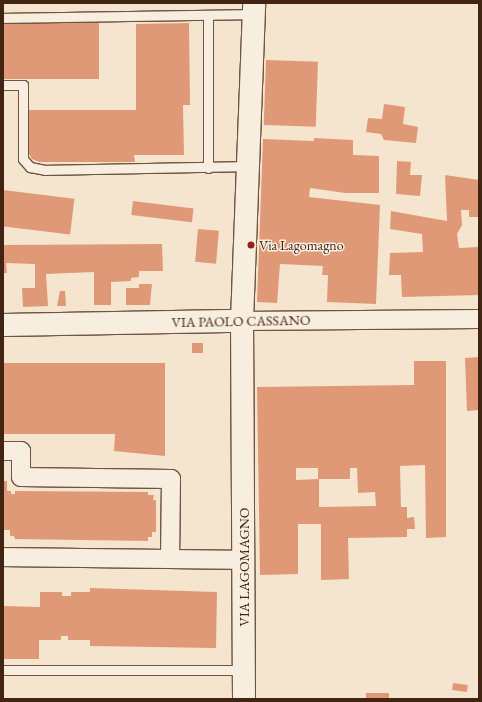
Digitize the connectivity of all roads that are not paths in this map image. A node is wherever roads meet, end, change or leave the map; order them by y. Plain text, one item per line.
1 (254, 8) edge
2 (208, 15) junction
3 (3, 18) edge
4 (3, 85) edge
5 (248, 166) junction
6 (208, 168) junction
7 (479, 320) edge
8 (242, 321) junction
9 (3, 325) edge
10 (3, 451) edge
11 (3, 557) edge
12 (170, 559) junction
13 (244, 560) junction
14 (3, 670) edge
15 (244, 670) junction
16 (244, 699) edge

1 - 2 lane
1 - 5 main road, VIA LAGOMAGNO
2 - 3 lane
2 - 6 lane
4 - 6 lane
5 - 6 lane
5 - 8 main road, VIA LAGOMAGNO
7 - 8 street, VIA PAOLO CASSANO
8 - 9 main road, VIA PAOLO CASSANO
8 - 13 main road, VIA LAGOMAGNO
10 - 12 street
11 - 12 street
12 - 13 street
13 - 15 main road, VIA LAGOMAGNO
14 - 15 lane
15 - 16 main road, VIA LAGOMAGNO

